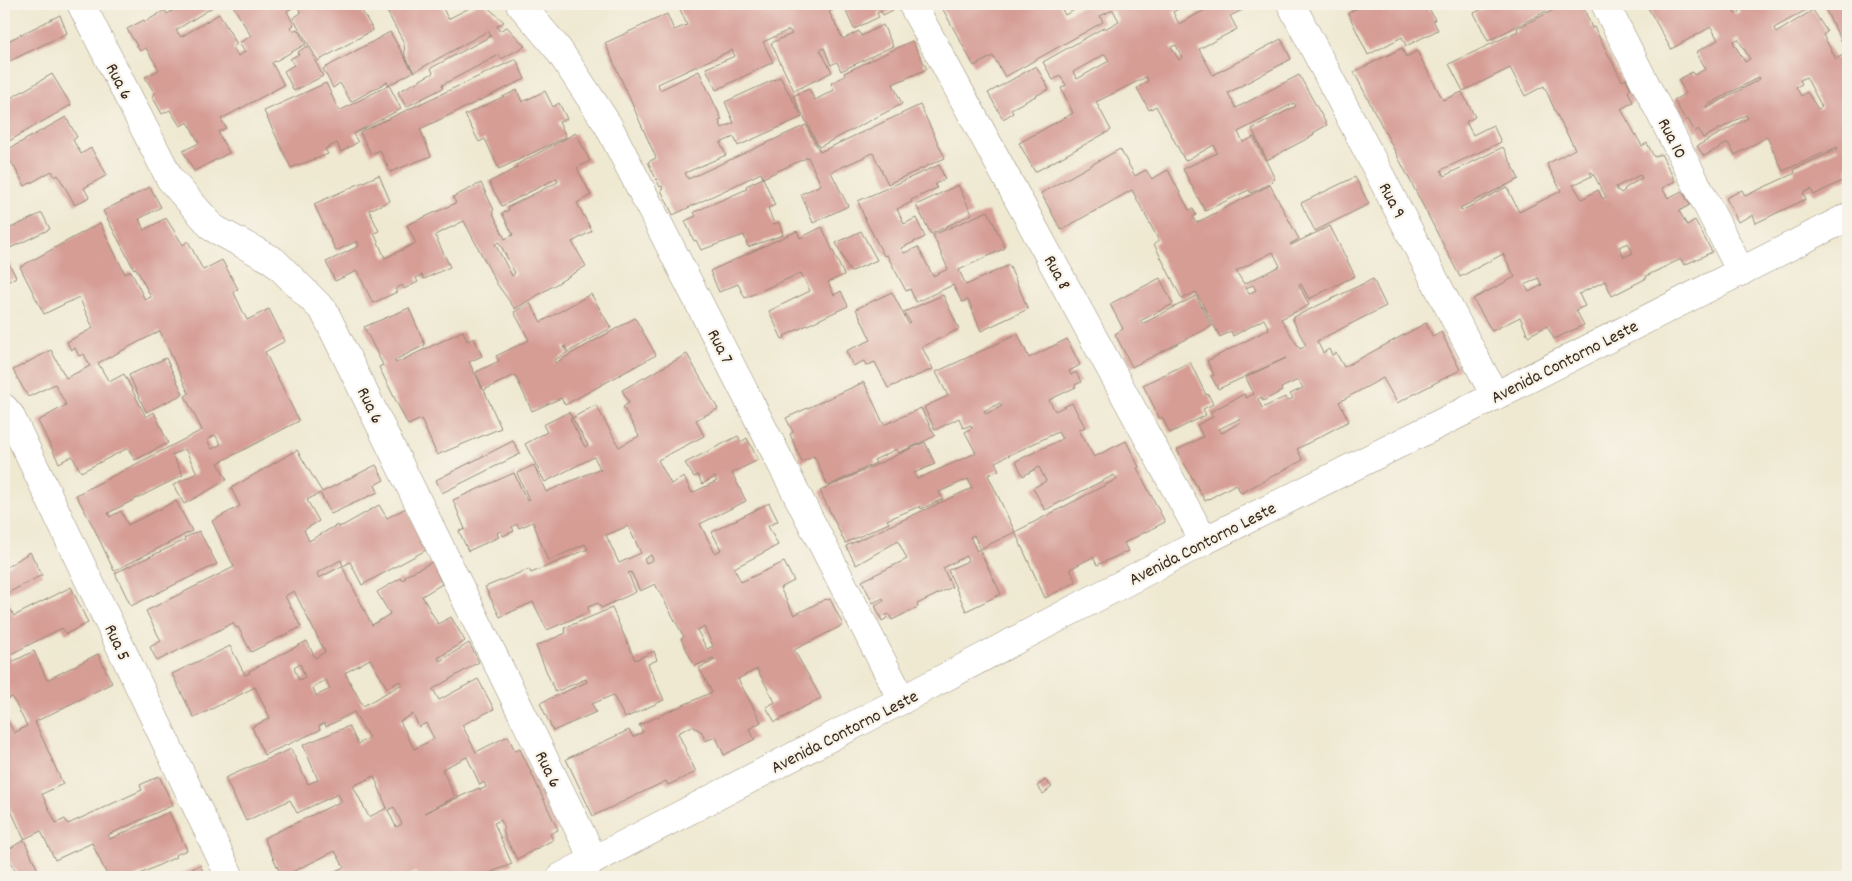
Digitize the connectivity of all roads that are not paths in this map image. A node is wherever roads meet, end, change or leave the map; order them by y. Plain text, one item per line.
1 (81, 4) edge
2 (520, 4) edge
3 (912, 4) edge
4 (1291, 4) edge
5 (1605, 4) edge
6 (1848, 217) edge
7 (1741, 272) junction
8 (1495, 396) junction
9 (4, 408) edge
10 (1204, 541) junction
11 (902, 700) junction
12 (594, 860) junction
13 (230, 877) edge
14 (561, 877) edge

1 - 12 street, Rua 6
2 - 11 street, Rua 7
3 - 10 street, Rua 8
4 - 8 street, Rua 9
5 - 7 street, Rua 10
6 - 7 street, Avenida Contorno Leste
7 - 8 street, Avenida Contorno Leste
8 - 10 street, Avenida Contorno Leste
9 - 13 street, Rua 5
10 - 11 street, Avenida Contorno Leste
11 - 12 street, Avenida Contorno Leste
12 - 14 street, Avenida Contorno Leste

